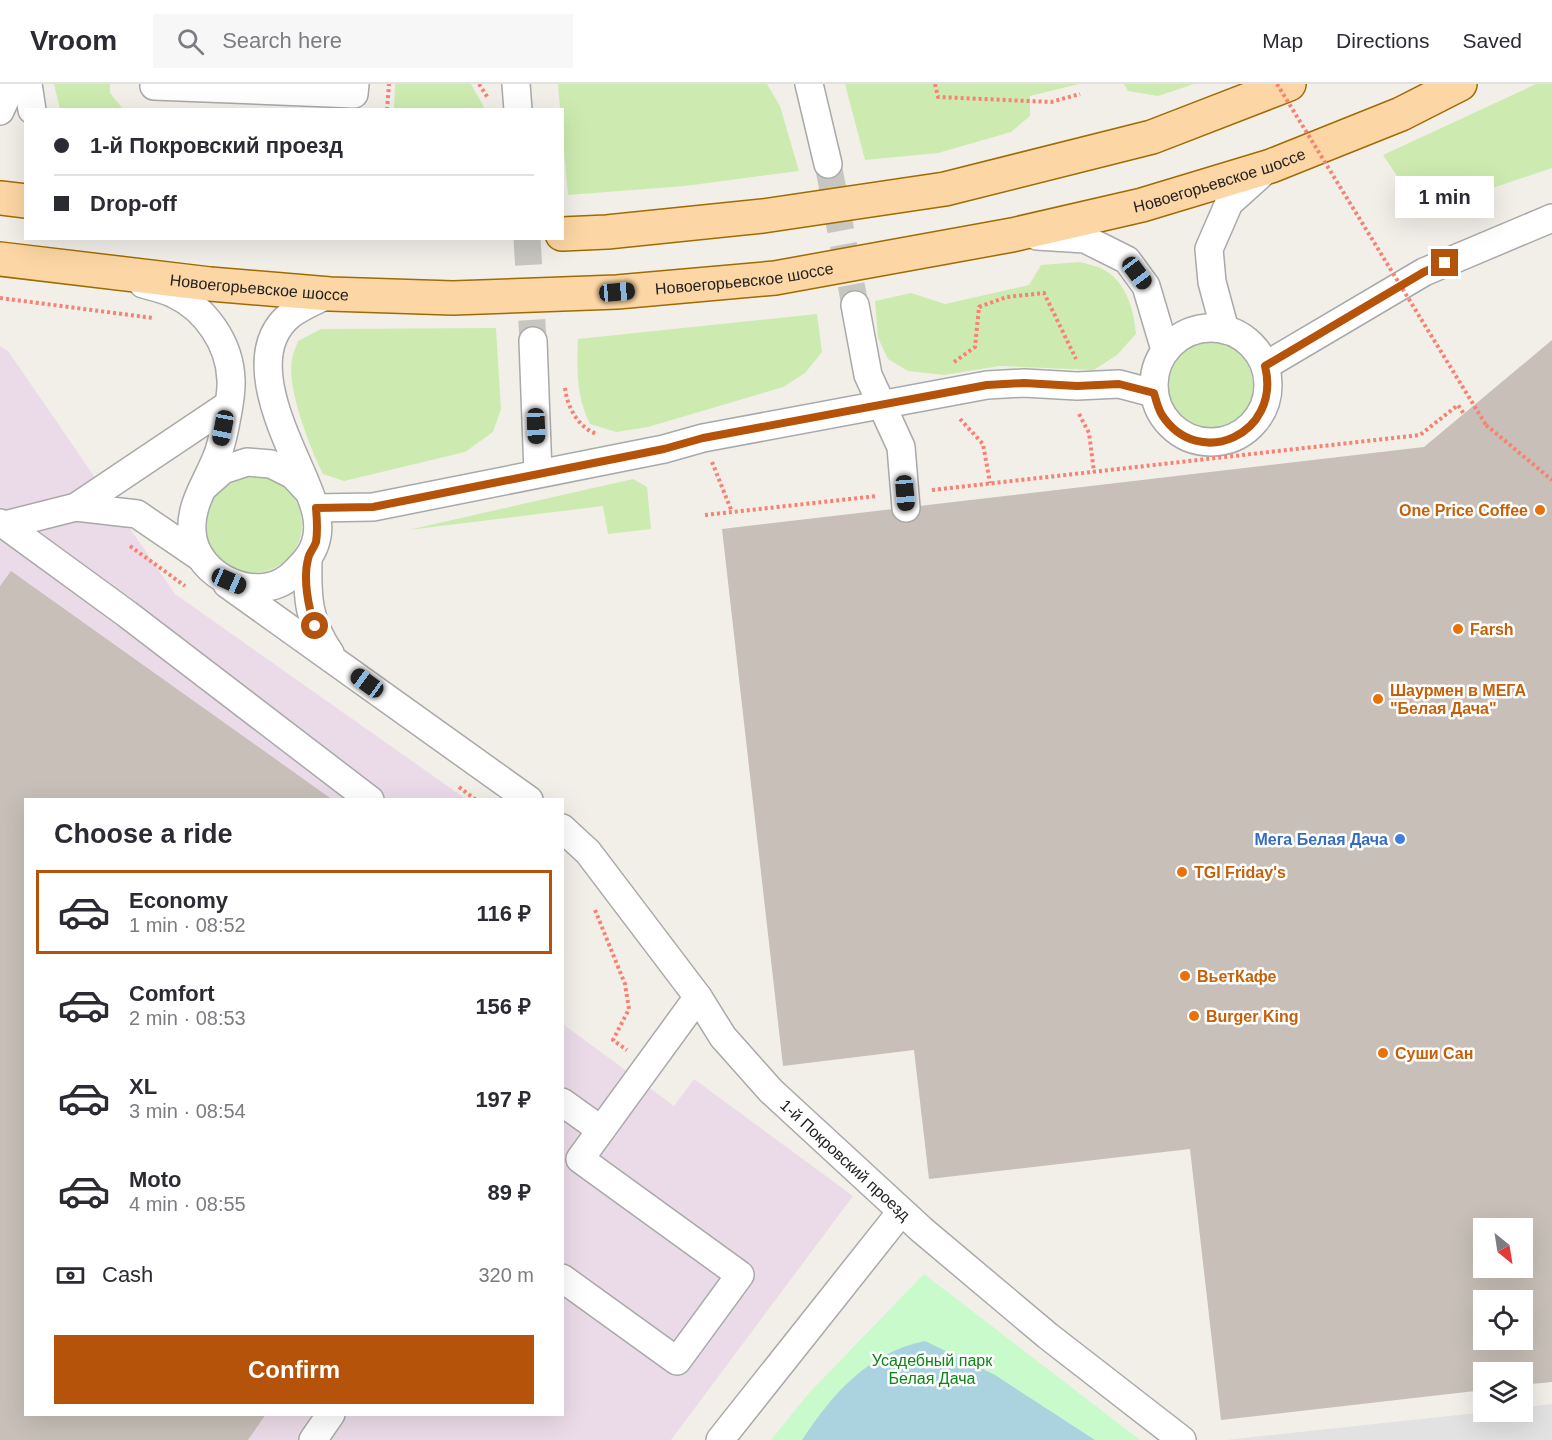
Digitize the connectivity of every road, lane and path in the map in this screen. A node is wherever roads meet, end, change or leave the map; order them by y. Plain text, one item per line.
1 (6, 84) edge
2 (28, 84) edge
3 (154, 84) edge
4 (355, 84) edge
5 (389, 84) edge
6 (516, 84) edge
7 (809, 84) edge
8 (935, 84) edge
9 (1277, 84) edge
10 (1289, 84) edge
11 (1460, 84) edge
12 (1080, 94) dead end
13 (32, 108) edge
14 (387, 108) edge
15 (518, 108) edge
16 (0, 111) edge
17 (828, 164) tunnel mouth
18 (1270, 166) junction
19 (0, 198) edge
20 (24, 201) edge
21 (1552, 218) edge
22 (564, 234) edge
23 (1012, 235) junction
24 (0, 259) edge
25 (105, 273) junction
26 (330, 294) junction
27 (0, 298) edge
28 (855, 305) tunnel mouth
29 (154, 318) dead end
30 (1226, 330) junction
31 (533, 341) tunnel mouth
32 (1165, 350) junction
33 (1265, 366) junction
34 (1154, 393) junction
35 (882, 404) junction
36 (228, 405) junction
37 (1464, 414) dead end
38 (538, 473) junction
39 (1552, 480) edge
40 (205, 486) junction
41 (905, 500) junction
42 (313, 501) junction
43 (76, 507) junction
44 (705, 515) dead end
45 (3, 524) edge
46 (308, 559) junction
47 (209, 567) junction
48 (334, 659) junction
49 (367, 798) edge
50 (526, 798) edge
51 (564, 830) edge
52 (698, 997) junction
53 (564, 1103) edge
54 (601, 1131) junction
55 (901, 1212) junction
56 (564, 1279) edge
57 (330, 1416) edge
58 (312, 1440) edge
59 (720, 1440) edge
60 (1182, 1440) edge

1 - 16 street
2 - 13 street
3 - 4 street
5 - 14 path
6 - 15 street
7 - 17 street
8 - 12 path
9 - 39 path, bridge
10 - 22 main road
11 - 18 main road, Новоегорьевское шоссе
18 - 23 main road, Новоегорьевское шоссе
18 - 30 street
19 - 20 main road
21 - 33 street
23 - 26 main road, Новоегорьевское шоссе
23 - 32 street
24 - 25 main road, Новоегорьевское шоссе
25 - 26 main road, Новоегорьевское шоссе
25 - 36 street
26 - 42 street
27 - 29 path
28 - 35 street
30 - 32 street
30 - 33 street
31 - 38 street
32 - 34 street
33 - 34 street
34 - 35 street
35 - 38 street
35 - 41 street
36 - 40 street
36 - 43 street
37 - 41 path
38 - 42 street
40 - 42 street
40 - 47 street
41 - 44 path
42 - 46 street
43 - 45 street
43 - 47 street
45 - 49 street
46 - 47 street
46 - 48 street
47 - 48 street
48 - 50 street
51 - 52 street, 1-й Покровский проезд
52 - 54 street
52 - 55 street, 1-й Покровский проезд
53 - 54 street
54 - 56 street
55 - 59 street
55 - 60 street, 1-й Покровский проезд
57 - 58 street

